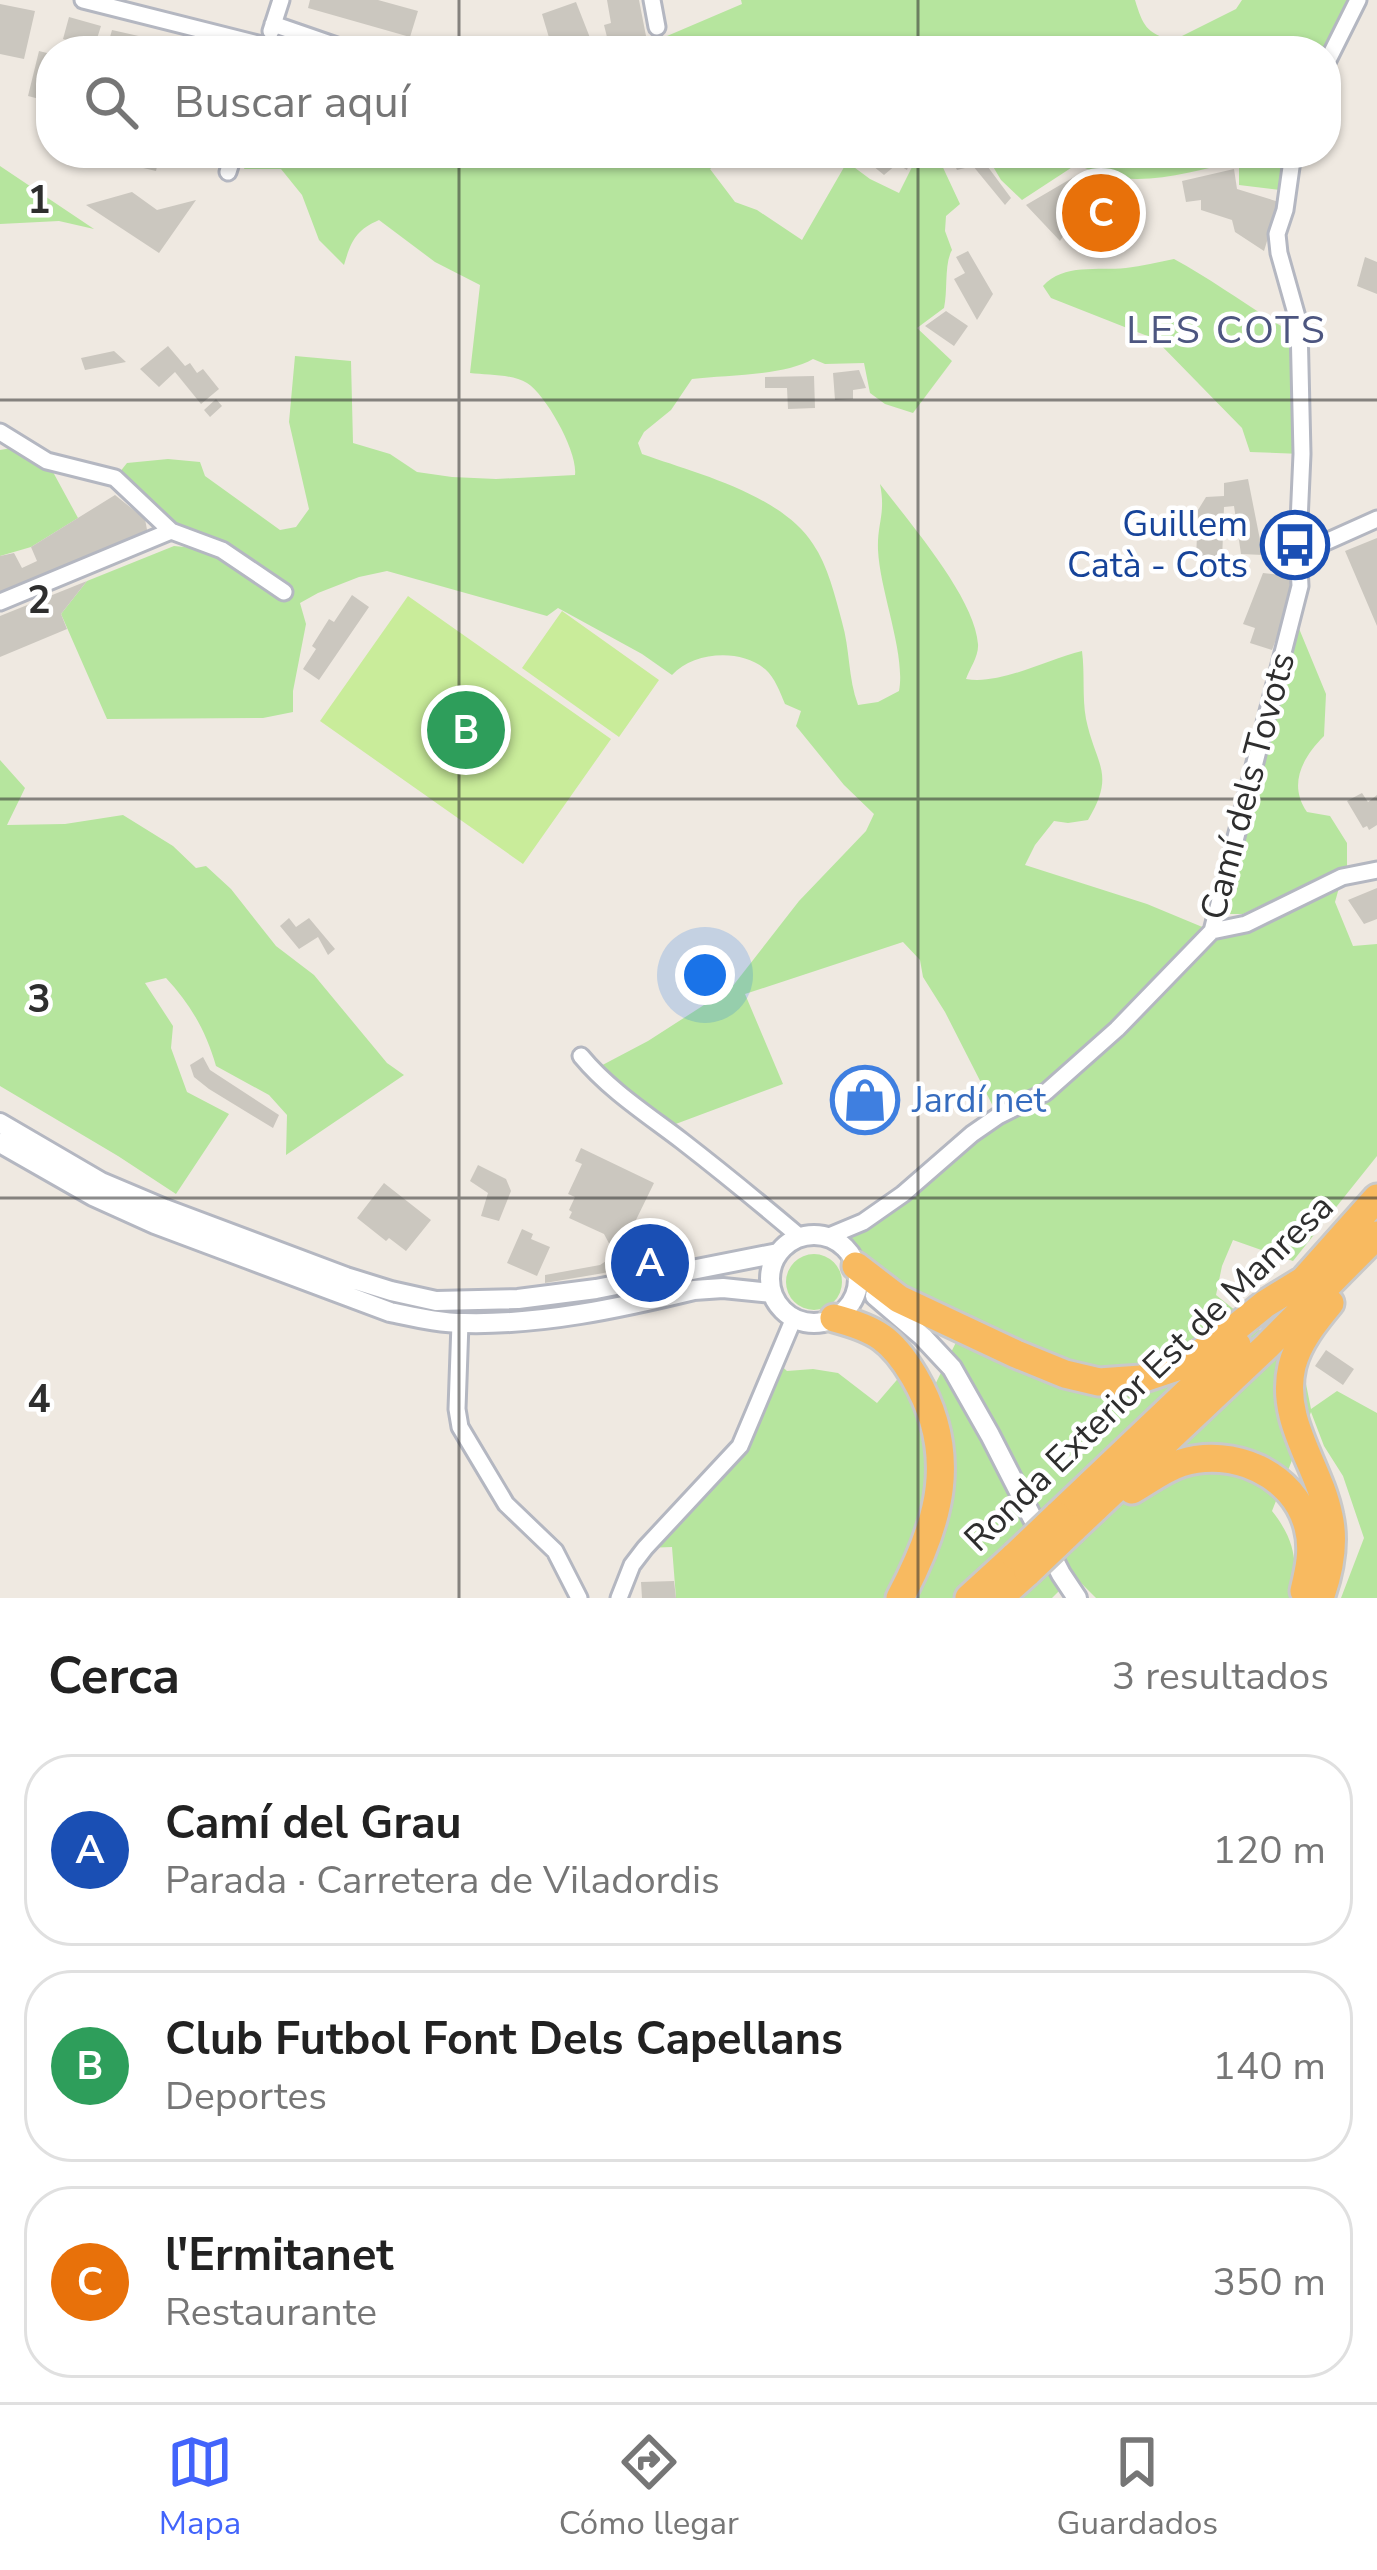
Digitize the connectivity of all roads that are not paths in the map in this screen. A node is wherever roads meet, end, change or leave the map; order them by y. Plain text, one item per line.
1 (83, 0) edge
2 (281, 0) edge
3 (652, 0) edge
4 (1358, 0) edge
5 (273, 25) junction
6 (657, 27) dead end
7 (217, 36) edge
8 (270, 36) edge
9 (306, 36) edge
10 (1340, 36) edge
11 (229, 168) edge
12 (1291, 168) edge
13 (228, 172) dead end
14 (0, 432) edge
15 (1377, 519) edge
16 (171, 531) junction
17 (1300, 554) junction
18 (284, 592) dead end
19 (0, 602) edge
20 (1377, 870) edge
21 (1212, 931) junction
22 (581, 1056) dead end
23 (0, 1123) edge
24 (0, 1143) edge
25 (1377, 1198) edge
26 (800, 1237) junction
27 (827, 1237) junction
28 (1375, 1238) edge
29 (778, 1253) junction
30 (857, 1274) junction
31 (1309, 1276) junction
32 (772, 1293) junction
33 (840, 1313) junction
34 (794, 1318) junction
35 (460, 1323) junction
36 (958, 1382) junction
37 (1065, 1522) junction
38 (1021, 1564) junction
39 (579, 1598) edge
40 (619, 1598) edge
41 (900, 1598) edge
42 (969, 1598) edge
43 (999, 1598) edge
44 (1077, 1598) edge
45 (1302, 1598) edge
46 (1320, 1598) edge

1 - 7 street
2 - 5 street
3 - 6 street
4 - 10 street
5 - 8 street
5 - 9 street
11 - 13 street
12 - 17 street, Camí dels Tovots
14 - 16 street
15 - 17 street
16 - 18 street
16 - 19 street
17 - 21 street, Camí dels Tovots
20 - 21 street
21 - 27 street, Camí dels Tovots
22 - 26 street
23 - 29 street
24 - 35 street
25 - 31 highway, Ronda Exterior Est de Manresa
26 - 27 street
26 - 29 street
27 - 30 street
28 - 37 highway, Ronda Exterior Est de Manresa
28 - 46 highway
29 - 32 street
30 - 31 highway
30 - 33 street
30 - 36 street
31 - 37 highway, Ronda Exterior Est de Manresa
32 - 34 street
32 - 35 street
33 - 34 street
33 - 36 street
33 - 41 highway
34 - 40 street
35 - 39 street
36 - 44 street
37 - 38 highway, Ronda Exterior Est de Manresa, bridge
37 - 45 highway
38 - 42 highway, Ronda Exterior Est de Manresa
38 - 43 highway, Ronda Exterior Est de Manresa

